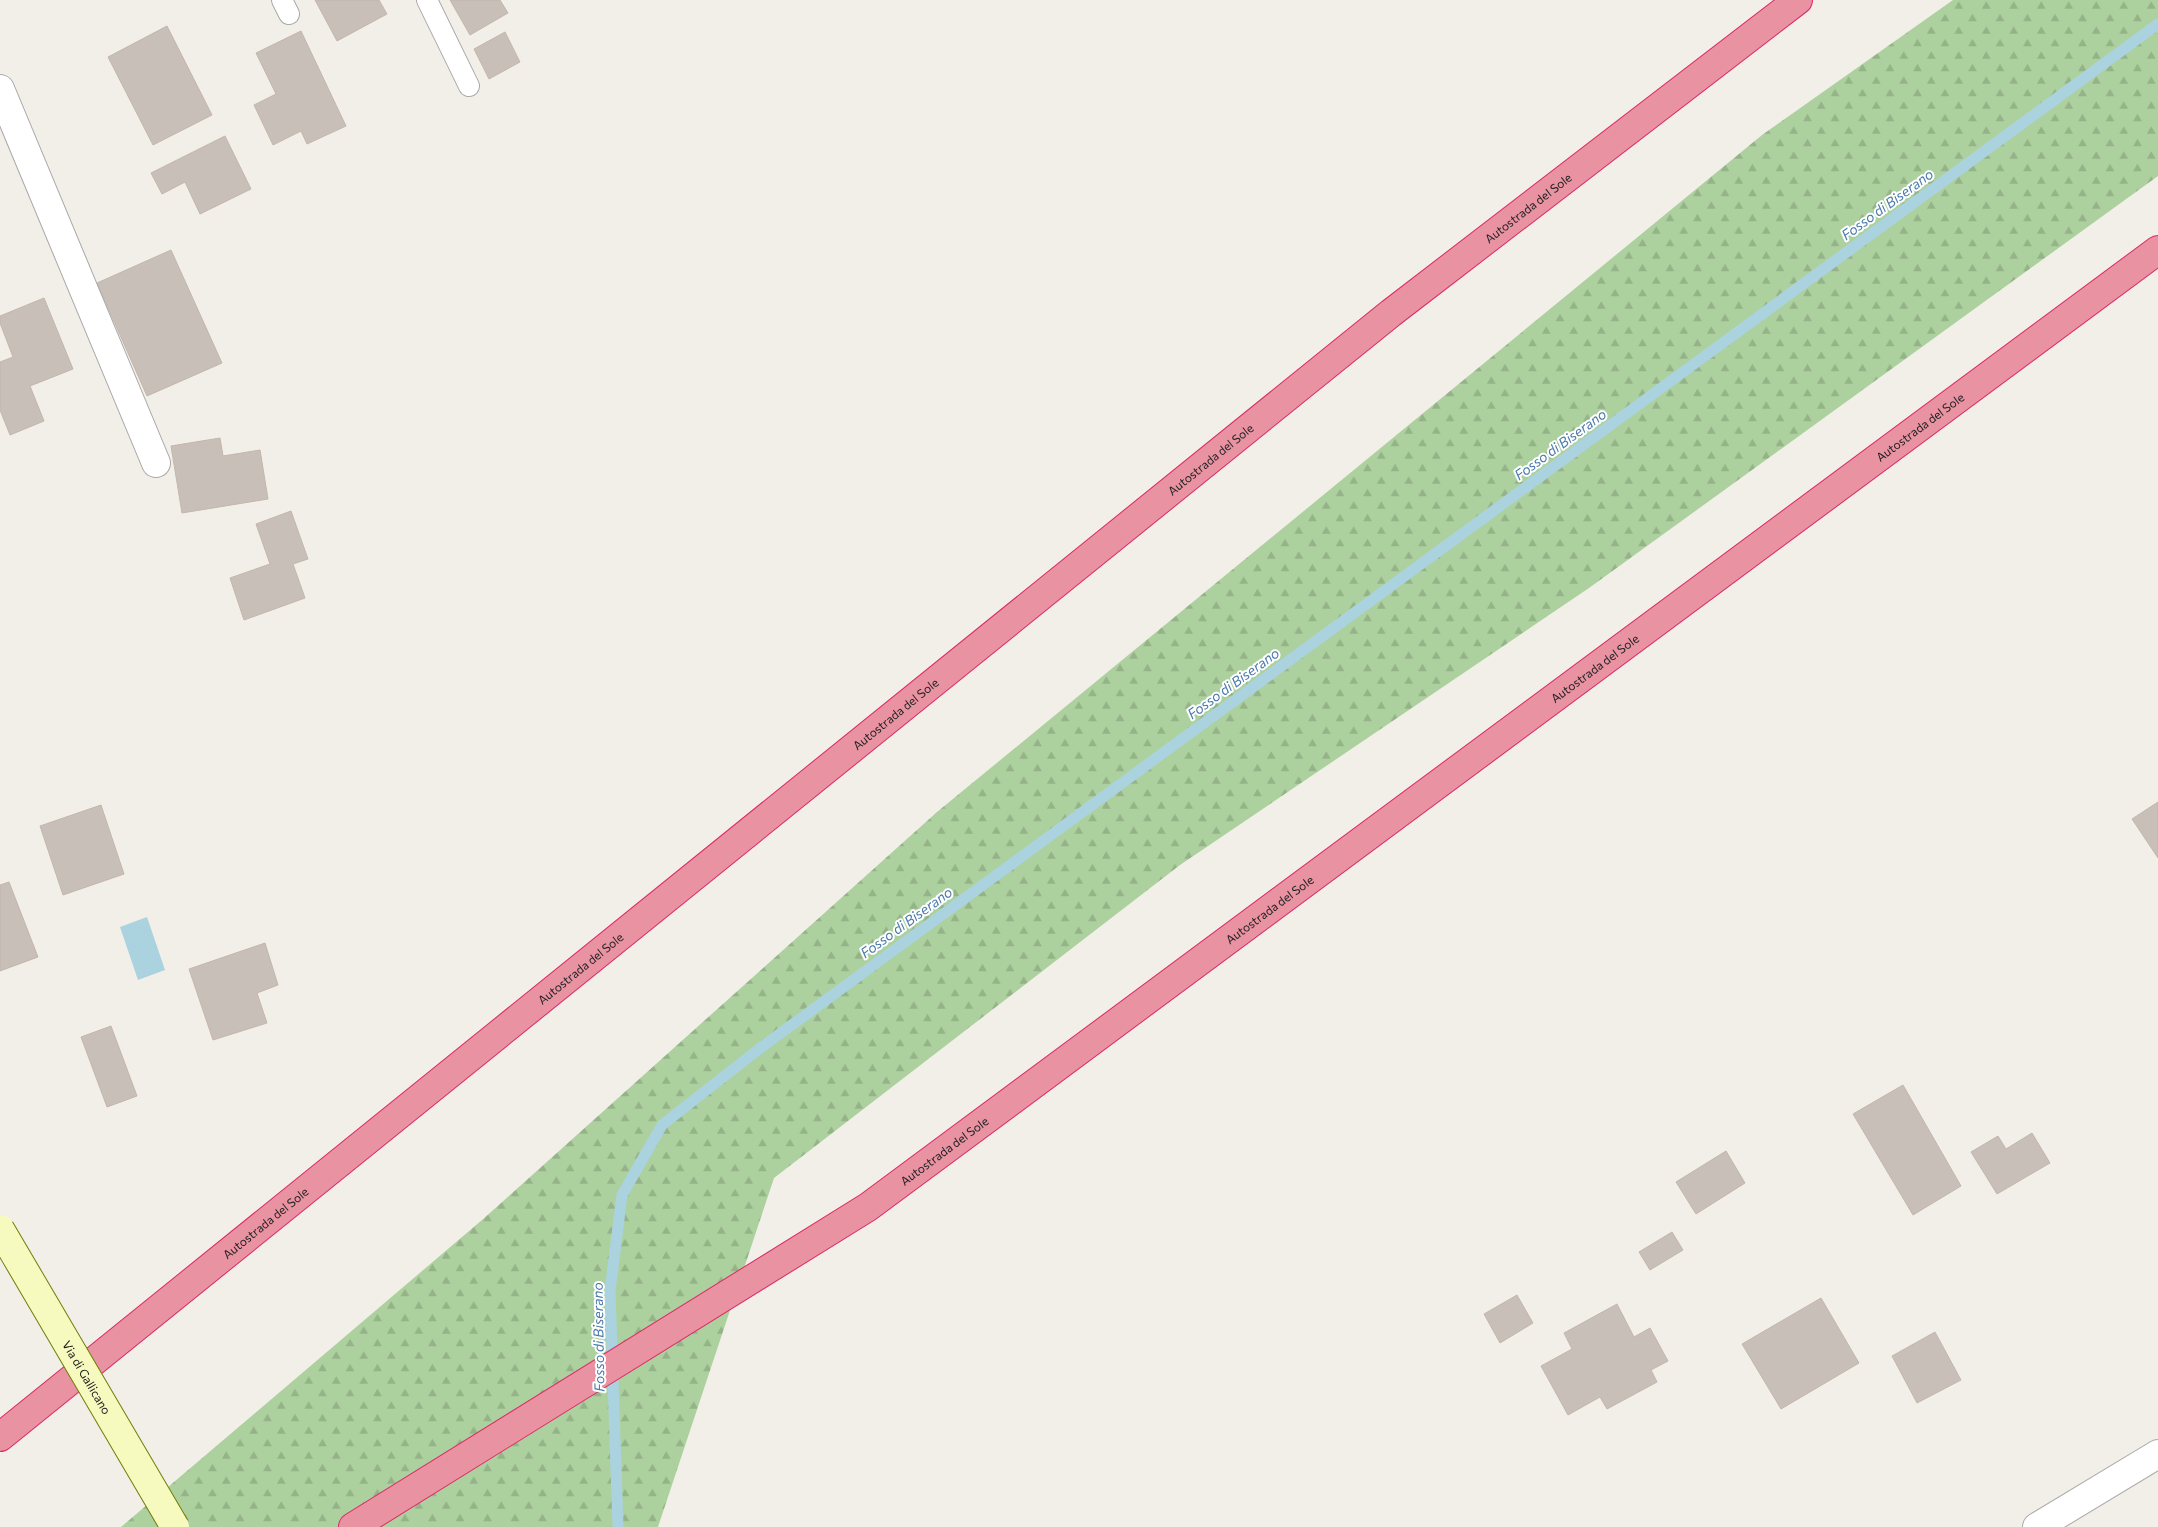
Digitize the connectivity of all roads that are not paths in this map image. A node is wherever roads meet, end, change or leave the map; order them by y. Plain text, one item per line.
1 (427, 0) edge
2 (1798, 0) edge
3 (469, 86) dead end
4 (0, 89) edge
5 (2158, 250) edge
6 (156, 463) dead end
7 (0, 1229) edge
8 (0, 1437) edge
9 (2158, 1454) edge
10 (175, 1527) edge
11 (353, 1527) edge
12 (2037, 1527) edge

1 - 3 lane
2 - 8 highway, Autostrada del Sole
4 - 6 street
5 - 11 highway, Autostrada del Sole
7 - 10 street, Via di Gallicano, bridge
9 - 12 street

